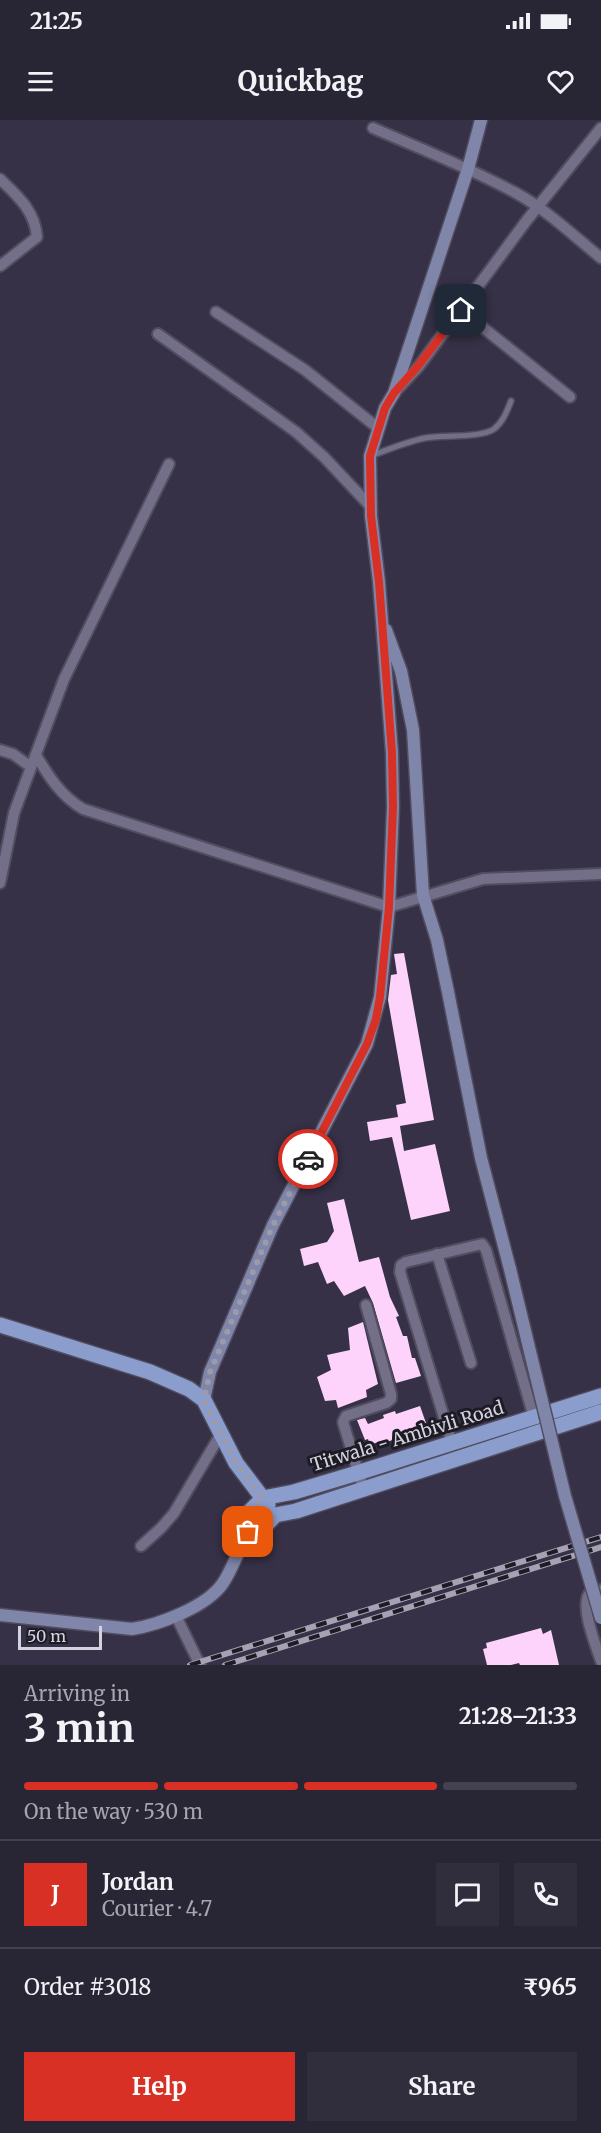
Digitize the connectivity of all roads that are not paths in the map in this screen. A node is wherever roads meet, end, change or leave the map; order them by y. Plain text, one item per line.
1 (481, 120) edge
2 (373, 128) dead end
3 (601, 129) edge
4 (468, 169) junction
5 (0, 179) edge
6 (538, 208) junction
7 (601, 258) edge
8 (0, 266) edge
9 (461, 310) junction
10 (216, 312) dead end
11 (158, 334) dead end
12 (394, 393) junction
13 (570, 397) dead end
14 (511, 401) dead end
15 (378, 428) junction
16 (370, 456) junction
17 (169, 464) dead end
18 (371, 507) junction
19 (381, 618) junction
20 (0, 750) edge
21 (36, 755) junction
22 (31, 767) junction
23 (4, 836) edge
24 (601, 874) edge
25 (0, 883) edge
26 (423, 895) junction
27 (389, 907) junction
28 (437, 1254) junction
29 (366, 1305) dead end
30 (0, 1325) edge
31 (471, 1363) dead end
32 (601, 1396) edge
33 (204, 1400) junction
34 (601, 1412) edge
35 (534, 1418) junction
36 (222, 1432) junction
37 (452, 1444) junction
38 (359, 1473) junction
39 (363, 1488) junction
40 (263, 1498) junction
41 (275, 1515) junction
42 (248, 1532) junction
43 (141, 1546) dead end
44 (601, 1590) edge
45 (0, 1615) edge
46 (177, 1616) junction
47 (601, 1618) edge
48 (601, 1661) edge
49 (200, 1665) edge

1 - 4 street
2 - 4 street
3 - 6 street
4 - 6 street
4 - 12 street
5 - 8 street
6 - 7 street
6 - 9 street
9 - 12 street
9 - 13 street
10 - 15 street
11 - 18 street
12 - 15 street
14 - 16 lane
15 - 16 street
16 - 18 street
17 - 21 street
18 - 19 street
19 - 26 street
19 - 27 street
20 - 22 street
21 - 22 street
21 - 27 street
22 - 23 street
23 - 25 street
24 - 26 street
26 - 27 street
26 - 47 street, bridge
27 - 33 street
28 - 31 street
28 - 35 street
28 - 37 street
29 - 38 street
30 - 33 main road
32 - 35 main road, Titwala - Ambivli Road
33 - 36 main road
34 - 39 main road, Titwala - Ambivli Road
35 - 37 main road, Titwala - Ambivli Road
36 - 40 main road
36 - 43 street
37 - 38 main road, Titwala - Ambivli Road
38 - 39 street
38 - 40 main road, Titwala - Ambivli Road
39 - 41 main road, Titwala - Ambivli Road
40 - 41 main road
40 - 42 main road
41 - 42 main road, Titwala - Ambivli Road
42 - 46 street
44 - 48 street
45 - 46 street
46 - 49 street

